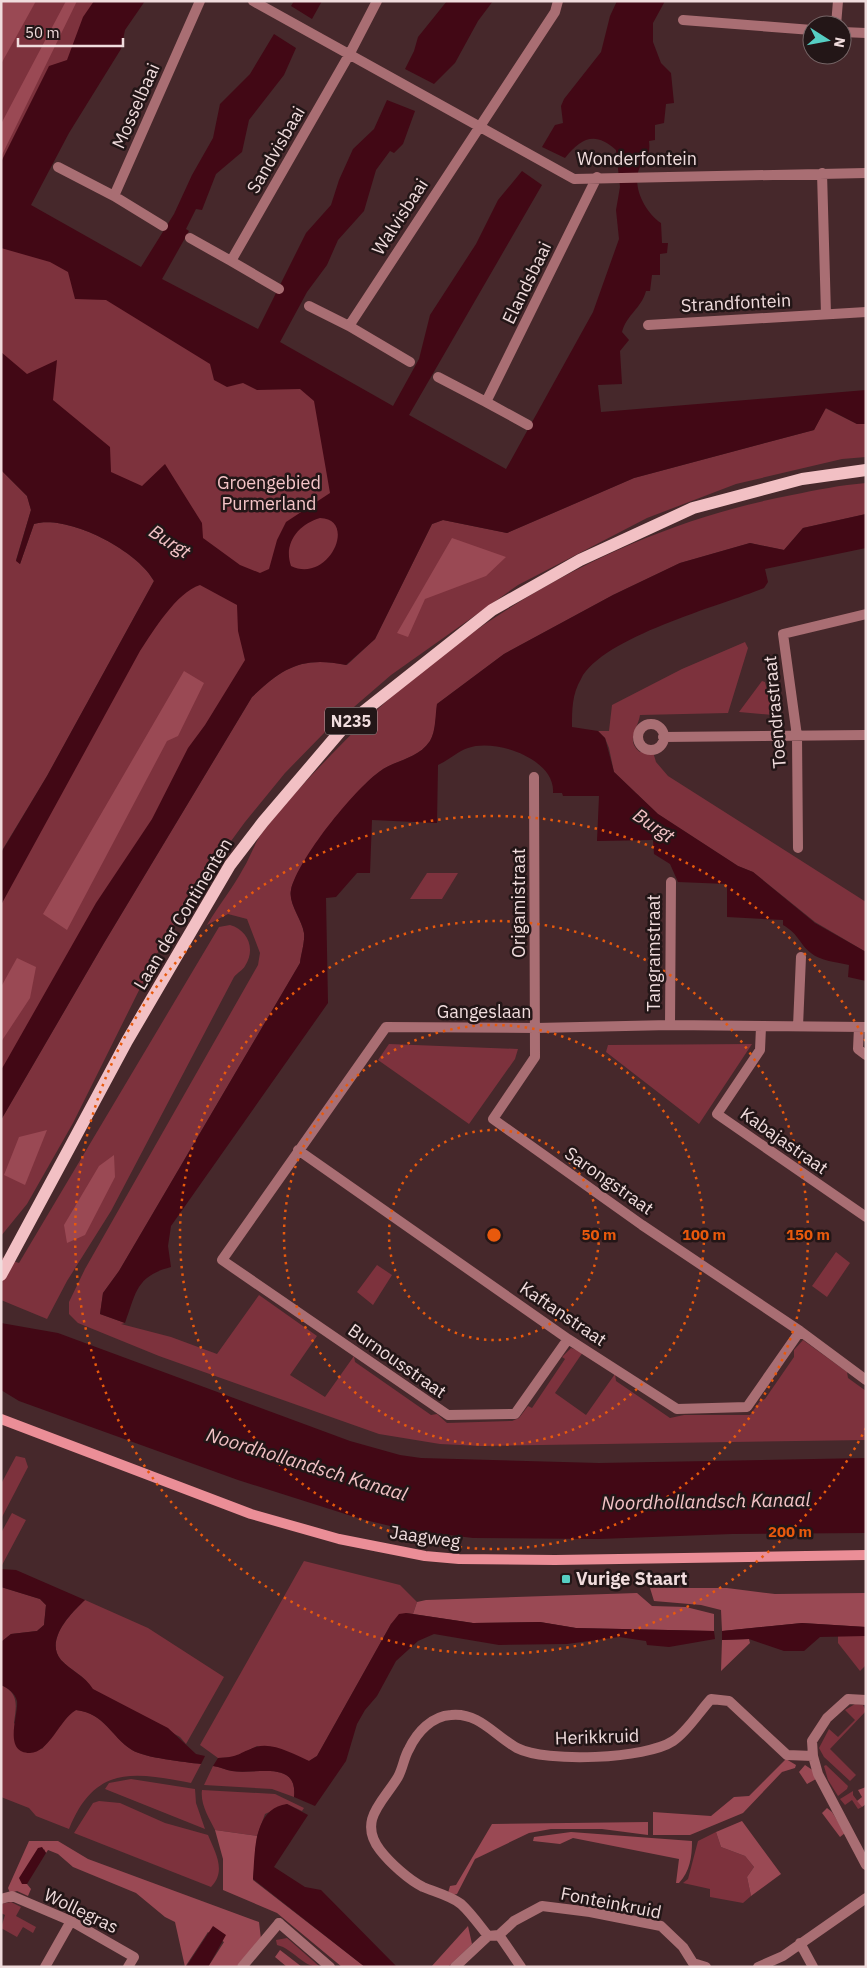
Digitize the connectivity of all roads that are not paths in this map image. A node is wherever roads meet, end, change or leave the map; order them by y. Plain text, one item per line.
1 (200, 1) edge
2 (253, 1) edge
3 (377, 1) edge
4 (558, 1) edge
5 (838, 1) edge
6 (837, 15) edge
7 (683, 20) dead end
8 (802, 29) edge
9 (852, 32) edge
10 (866, 33) edge
11 (349, 55) junction
12 (479, 126) junction
13 (58, 167) dead end
14 (866, 172) edge
15 (822, 173) junction
16 (597, 177) junction
17 (114, 196) junction
18 (164, 226) dead end
19 (190, 238) dead end
20 (231, 261) junction
21 (279, 289) dead end
22 (309, 306) dead end
23 (866, 312) edge
24 (826, 314) junction
25 (648, 325) dead end
26 (349, 326) junction
27 (410, 362) dead end
28 (438, 377) dead end
29 (486, 402) junction
30 (528, 425) dead end
31 (866, 470) edge
32 (866, 614) edge
33 (866, 735) edge
34 (797, 736) junction
35 (663, 737) dead end
36 (534, 777) dead end
37 (798, 848) dead end
38 (671, 882) dead end
39 (801, 957) dead end
40 (670, 1025) junction
41 (798, 1026) junction
42 (762, 1027) junction
43 (862, 1027) edge
44 (536, 1028) junction
45 (866, 1055) edge
46 (298, 1150) junction
47 (866, 1217) edge
48 (222, 1260) joint
49 (1, 1275) edge
50 (800, 1331) junction
51 (568, 1339) junction
52 (866, 1380) edge
53 (1, 1419) edge
54 (866, 1555) edge
55 (866, 1700) edge
56 (813, 1756) junction
57 (866, 1865) edge
58 (1, 1898) edge
59 (866, 1898) edge
60 (71, 1921) junction
61 (499, 1935) junction
62 (488, 1936) junction
63 (800, 1943) junction
64 (692, 1965) edge
65 (45, 1967) edge
66 (128, 1967) edge
67 (242, 1967) edge
68 (330, 1967) edge
69 (455, 1967) edge
70 (521, 1967) edge
71 (706, 1967) edge
72 (758, 1967) edge
73 (813, 1967) edge

1 - 17 street, Mosselbaai
2 - 11 street, Wonderfontein
3 - 11 street
4 - 12 street, Walvisbaai
5 - 6 street
7 - 8 street
9 - 10 street
11 - 12 street, Wonderfontein
11 - 20 street, Sandvisbaai
12 - 16 street, Wonderfontein
12 - 26 street, Walvisbaai
13 - 17 street
14 - 15 street, Wonderfontein
15 - 16 street, Wonderfontein
15 - 24 street
16 - 29 street, Elandsbaai
17 - 18 street
19 - 20 street
20 - 21 street
22 - 26 street
23 - 24 street, Strandfontein
24 - 25 street, Strandfontein
26 - 27 street
28 - 29 street
29 - 30 street
31 - 49 main road, Laan der Continenten / N235
32 - 34 street, Toendrastraat
33 - 34 street
34 - 35 street
34 - 37 street, Toendrastraat
36 - 44 street, Origamistraat
38 - 40 street, Tangramstraat
39 - 41 street
40 - 42 street, Gangeslaan
40 - 44 street, Gangeslaan
41 - 42 street, Gangeslaan
41 - 43 street, Gangeslaan
42 - 47 street, Kabajastraat
43 - 45 street
44 - 46 street, Gangeslaan
44 - 50 street, Sarongstraat
46 - 48 street, Gangeslaan
46 - 51 street, Kaftanstraat
48 - 51 street, Burnousstraat
50 - 51 street, Kaftanstraat
50 - 52 street, Sarongstraat
53 - 54 main road, Jaagweg
55 - 56 street
56 - 57 street
56 - 62 street, Herikkruid
58 - 60 street, Wollegras
59 - 63 street
60 - 65 street
60 - 66 street, Wollegras
61 - 62 street
61 - 64 street, Fonteinkruid
61 - 70 street
62 - 69 street
63 - 72 street
63 - 73 street
64 - 71 street, Fonteinkruid
67 - 68 street

